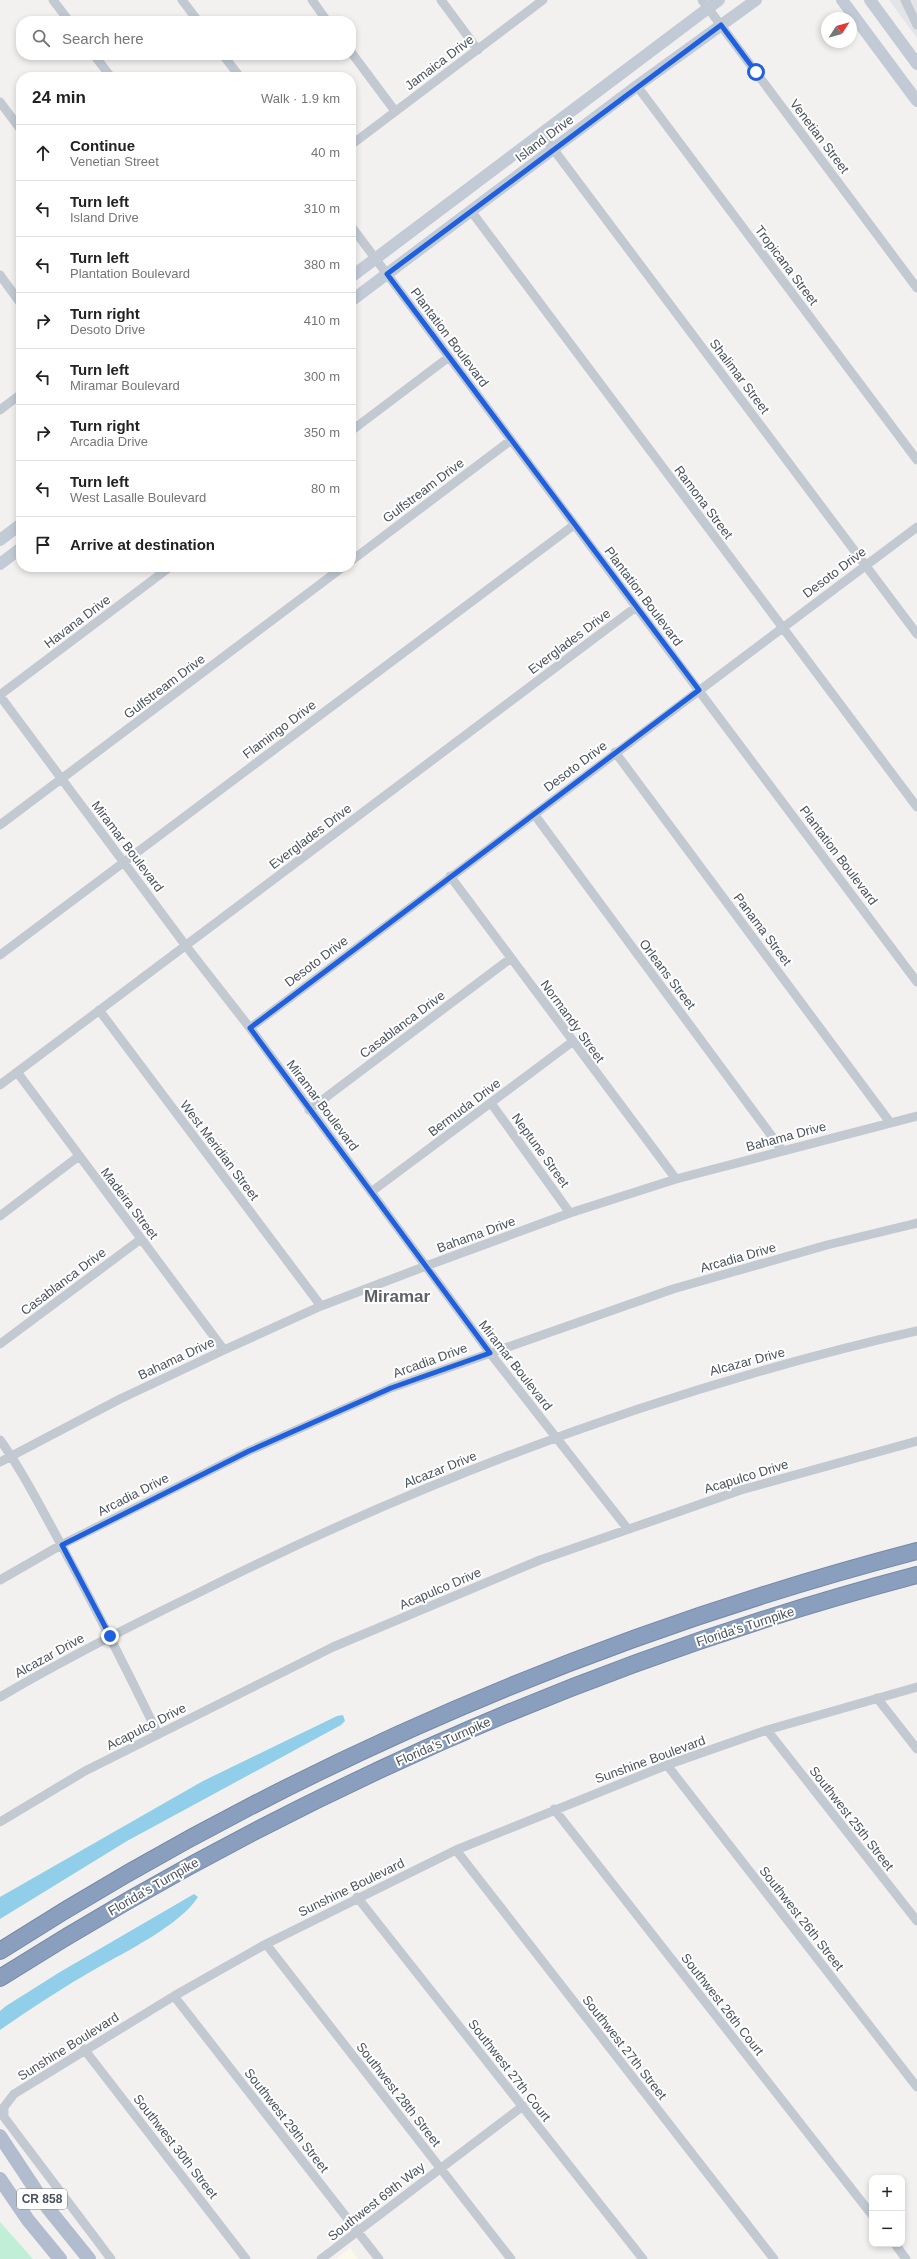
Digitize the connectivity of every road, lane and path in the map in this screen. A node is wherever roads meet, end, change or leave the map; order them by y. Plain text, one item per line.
1 (53, 0) edge
2 (182, 0) edge
3 (312, 0) edge
4 (441, 0) edge
5 (543, 0) edge
6 (719, 0) edge
7 (756, 0) edge
8 (842, 0) edge
9 (870, 0) edge
10 (905, 0) edge
11 (705, 4) edge
12 (65, 16) edge
13 (194, 16) edge
14 (324, 16) edge
15 (721, 25) junction
16 (917, 25) edge
17 (478, 50) junction
18 (356, 59) edge
19 (98, 60) edge
20 (227, 60) edge
21 (917, 64) edge
22 (107, 72) edge
23 (236, 72) edge
24 (637, 86) junction
25 (917, 101) edge
26 (0, 102) edge
27 (395, 111) junction
28 (16, 123) edge
29 (542, 134) junction
30 (356, 141) edge
31 (553, 149) junction
32 (471, 211) junction
33 (356, 233) edge
34 (376, 259) junction
35 (356, 273) edge
36 (387, 274) junction
37 (1, 278) edge
38 (917, 288) edge
39 (356, 297) edge
40 (16, 298) edge
41 (449, 358) junction
42 (16, 398) edge
43 (0, 410) edge
44 (356, 427) edge
45 (511, 440) junction
46 (917, 460) edge
47 (574, 525) junction
48 (917, 527) edge
49 (16, 528) edge
50 (0, 540) edge
51 (16, 552) edge
52 (356, 557) edge
53 (0, 564) edge
54 (865, 565) junction
55 (163, 572) edge
56 (336, 572) edge
57 (636, 607) junction
58 (783, 628) junction
59 (917, 634) edge
60 (699, 690) junction
61 (0, 695) edge
62 (615, 752) junction
63 (62, 779) junction
64 (917, 807) edge
65 (534, 814) junction
66 (0, 825) edge
67 (123, 862) junction
68 (450, 876) junction
69 (186, 946) junction
70 (0, 955) edge
71 (511, 958) junction
72 (917, 982) edge
73 (99, 1010) junction
74 (250, 1028) junction
75 (572, 1042) junction
76 (17, 1072) junction
77 (0, 1085) edge
78 (491, 1103) junction
79 (309, 1110) junction
80 (917, 1116) edge
81 (890, 1121) junction
82 (782, 1150) junction
83 (79, 1156) junction
84 (676, 1179) junction
85 (371, 1192) junction
86 (570, 1213) junction
87 (0, 1216) edge
88 (917, 1223) edge
89 (141, 1239) junction
90 (426, 1266) junction
91 (320, 1306) junction
92 (917, 1331) edge
93 (0, 1344) edge
94 (224, 1350) junction
95 (490, 1353) junction
96 (556, 1437) junction
97 (0, 1440) edge
98 (917, 1441) edge
99 (12, 1456) junction
100 (0, 1462) edge
101 (627, 1528) junction
102 (62, 1545) junction
103 (917, 1551) edge
104 (917, 1575) edge
105 (0, 1580) edge
106 (110, 1636) junction
107 (917, 1687) edge
108 (0, 1697) edge
109 (877, 1698) junction
110 (767, 1730) junction
111 (158, 1734) junction
112 (917, 1749) edge
113 (667, 1765) junction
114 (554, 1809) junction
115 (0, 1822) edge
116 (456, 1850) junction
117 (357, 1897) junction
118 (917, 1922) edge
119 (266, 1944) junction
120 (0, 1950) edge
121 (0, 1978) edge
122 (174, 1996) junction
123 (84, 2049) junction
124 (917, 2087) edge
125 (523, 2106) junction
126 (0, 2136) edge
127 (440, 2168) junction
128 (0, 2178) edge
129 (869, 2211) edge
130 (357, 2232) junction
131 (897, 2247) edge
132 (60, 2259) edge
133 (89, 2259) edge
134 (111, 2259) edge
135 (246, 2259) edge
136 (321, 2259) edge
137 (379, 2259) edge
138 (511, 2259) edge
139 (643, 2259) edge
140 (774, 2259) edge
141 (906, 2259) edge

1 - 12 street
2 - 13 street
3 - 14 street
4 - 17 street
5 - 17 street, Jamaica Drive
6 - 11 street, Island Drive
7 - 15 street, Island Drive
8 - 25 street
9 - 21 street
10 - 16 street
11 - 15 street, Venetian Street
11 - 29 street, Island Drive
15 - 24 street, Island Drive
15 - 38 street, Venetian Street
17 - 27 street, Jamaica Drive
18 - 27 street
19 - 22 street
20 - 23 street
24 - 31 street, Island Drive
24 - 46 street, Tropicana Street
26 - 28 street
27 - 30 street, Jamaica Drive
29 - 31 street, Shalimar Street
29 - 34 street, Island Drive
31 - 32 street, Island Drive
31 - 54 street, Shalimar Street
32 - 36 street, Island Drive
32 - 58 street, Ramona Street
33 - 34 street, Plantation Boulevard
34 - 35 street, Island Drive
34 - 36 street, Plantation Boulevard
36 - 39 street, Island Drive
36 - 41 street, Plantation Boulevard
37 - 40 street
41 - 44 street
41 - 45 street, Plantation Boulevard
42 - 43 street
45 - 47 street, Plantation Boulevard
45 - 52 street, Gulfstream Drive
47 - 57 street, Plantation Boulevard
47 - 67 street, Flamingo Drive
48 - 54 street, Desoto Drive
49 - 50 street
51 - 53 street
54 - 58 street, Desoto Drive
54 - 59 street, Shalimar Street
55 - 61 street, Havana Drive
56 - 63 street, Gulfstream Drive
57 - 60 street, Plantation Boulevard
57 - 69 street, Everglades Drive
58 - 60 street, Desoto Drive
58 - 64 street, Ramona Street
60 - 62 street, Desoto Drive
60 - 72 street, Plantation Boulevard
61 - 63 street, Miramar Boulevard
62 - 65 street, Desoto Drive
62 - 81 street, Panama Street
63 - 66 street, Gulfstream Drive
63 - 67 street, Miramar Boulevard
65 - 68 street, Desoto Drive
65 - 82 street, Orleans Street
67 - 69 street, Miramar Boulevard
67 - 70 street, Flamingo Drive
68 - 71 street, Normandy Street
68 - 74 street, Desoto Drive
69 - 73 street, Everglades Drive
69 - 74 street, Miramar Boulevard
71 - 75 street, Normandy Street
71 - 79 street, Casablanca Drive
73 - 76 street, Everglades Drive
73 - 91 street, West Meridian Street
74 - 79 street, Miramar Boulevard
75 - 78 street, Bermuda Drive
75 - 84 street, Normandy Street
76 - 77 street, Everglades Drive
76 - 83 street, Madeira Street
78 - 85 street, Bermuda Drive
78 - 86 street, Neptune Street
79 - 85 street, Miramar Boulevard
80 - 81 street, Bahama Drive
81 - 82 street, Bahama Drive
82 - 84 street, Bahama Drive
83 - 87 street
83 - 89 street, Madeira Street
84 - 86 street, Bahama Drive
85 - 90 street, Miramar Boulevard
86 - 90 street, Bahama Drive
88 - 95 street, Arcadia Drive
89 - 93 street, Casablanca Drive
89 - 94 street, Madeira Street
90 - 91 street, Bahama Drive
90 - 95 street, Miramar Boulevard
91 - 94 street, Bahama Drive
92 - 96 street, Alcazar Drive
94 - 99 street, Bahama Drive
95 - 96 street, Miramar Boulevard
95 - 102 street, Arcadia Drive
96 - 101 street, Miramar Boulevard
96 - 106 street, Alcazar Drive
97 - 99 street
98 - 101 street, Acapulco Drive
99 - 100 street, Bahama Drive
99 - 102 street
101 - 111 street, Acapulco Drive
102 - 105 street, Arcadia Drive
102 - 106 street
103 - 120 highway, Florida's Turnpike
104 - 121 highway, Florida's Turnpike
106 - 108 street, Alcazar Drive
106 - 111 street
107 - 109 street, Sunshine Boulevard
109 - 110 street, Sunshine Boulevard
109 - 112 street
110 - 113 street, Sunshine Boulevard
110 - 118 street, Southwest 25th Street
111 - 115 street, Acapulco Drive
113 - 114 street, Sunshine Boulevard
113 - 124 street, Southwest 26th Street
114 - 116 street, Sunshine Boulevard
114 - 129 street, Southwest 26th Court
116 - 117 street, Sunshine Boulevard
116 - 140 street, Southwest 27th Street
117 - 119 street, Sunshine Boulevard
117 - 125 street, Southwest 27th Court
119 - 122 street, Sunshine Boulevard
119 - 127 street, Southwest 28th Street
122 - 123 street, Sunshine Boulevard
122 - 130 street, Southwest 29th Street
123 - 134 street, Sunshine Boulevard
123 - 135 street, Southwest 30th Street
125 - 127 street, Southwest 69th Way
125 - 139 street, Southwest 27th Court
126 - 133 main road, CR 858
127 - 130 street, Southwest 69th Way
127 - 138 street, Southwest 28th Street
128 - 132 main road, CR 858
130 - 136 street, Southwest 69th Way
130 - 137 street, Southwest 29th Street
131 - 141 street

